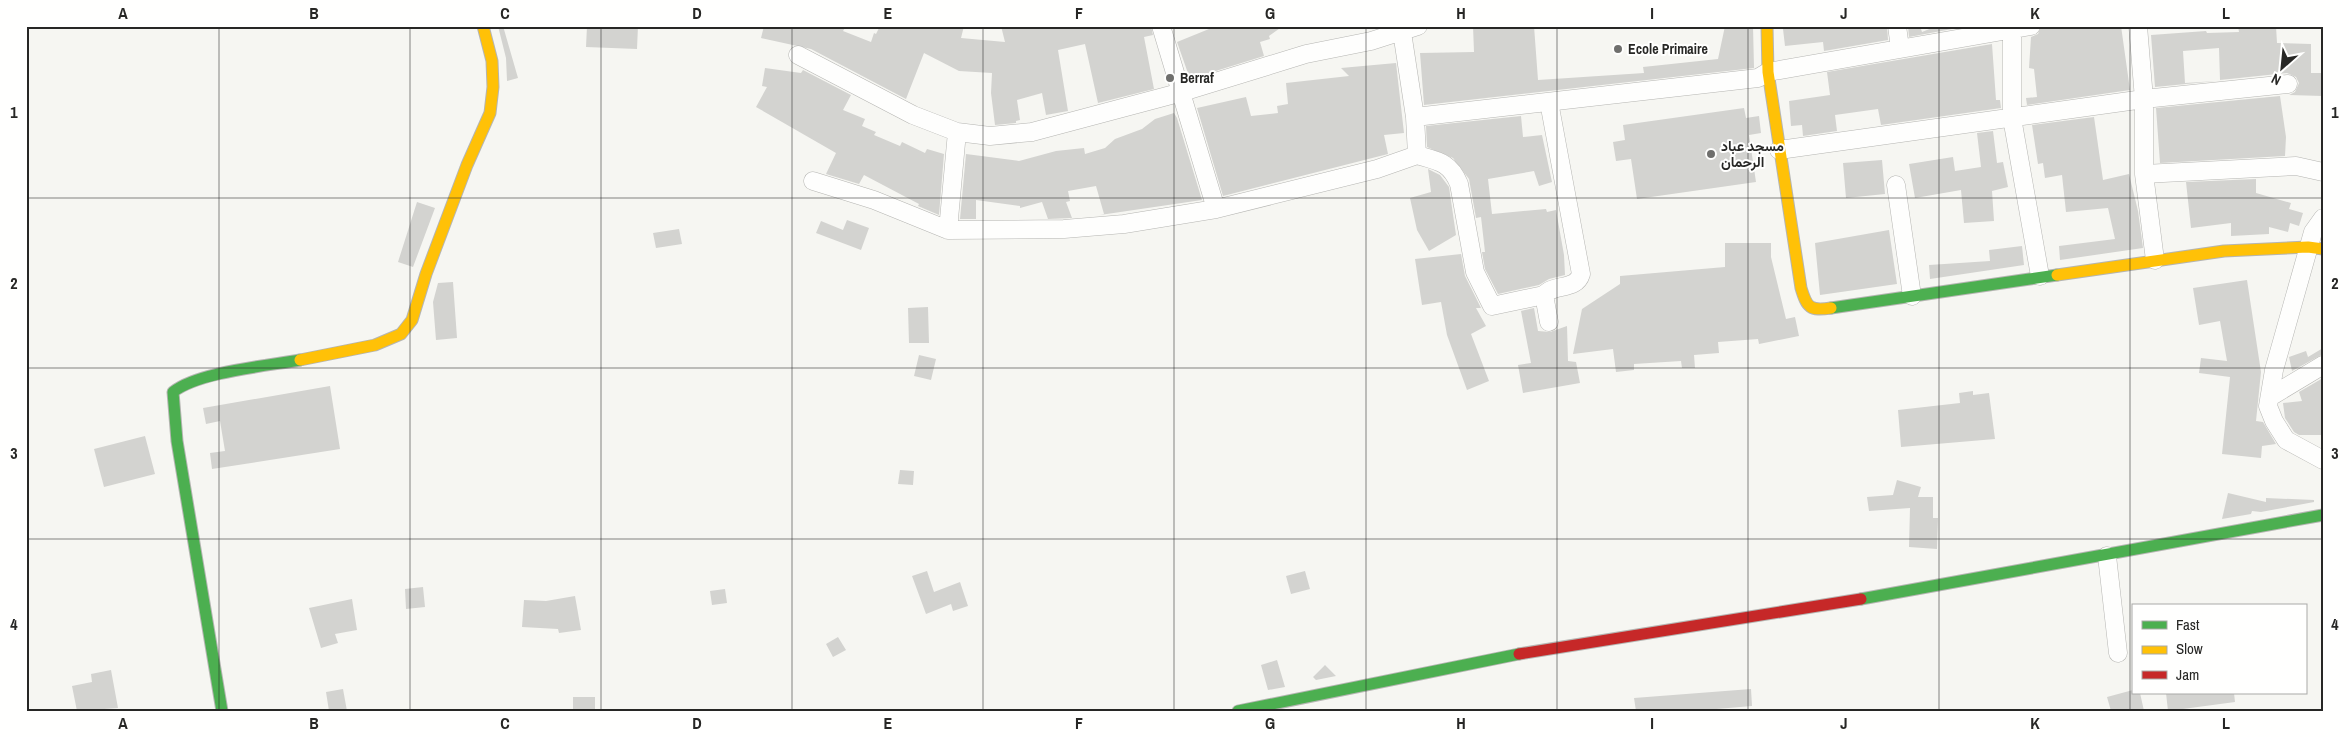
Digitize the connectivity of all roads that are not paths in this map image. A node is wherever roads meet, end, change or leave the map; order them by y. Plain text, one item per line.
1 (483, 26) edge
2 (1161, 26) edge
3 (1767, 26) edge
4 (1897, 26) edge
5 (2031, 26) edge
6 (2138, 26) edge
7 (2012, 28) edge
8 (1410, 29) edge
9 (1900, 48) junction
10 (798, 55) dead end
11 (1768, 72) junction
12 (2288, 84) dead end
13 (1182, 92) junction
14 (2144, 100) junction
15 (1549, 102) junction
16 (1415, 117) junction
17 (2012, 118) junction
18 (957, 132) junction
19 (1779, 150) junction
20 (1417, 155) junction
21 (2323, 172) edge
22 (2144, 174) junction
23 (814, 181) dead end
24 (1896, 186) dead end
25 (1216, 209) junction
26 (2323, 218) edge
27 (948, 230) junction
28 (2316, 248) edge
29 (2155, 260) junction
30 (2040, 276) junction
31 (1544, 295) junction
32 (1912, 296) junction
33 (1549, 322) dead end
34 (2323, 366) edge
35 (2270, 397) junction
36 (2323, 460) edge
37 (2323, 515) edge
38 (2107, 556) junction
39 (2118, 653) dead end
40 (222, 711) edge
41 (1238, 711) edge

1 - 40 street
2 - 13 street
3 - 11 street
4 - 9 street
5 - 7 street
6 - 14 street
7 - 9 street
7 - 17 street
8 - 13 street
8 - 16 street
9 - 11 street
10 - 18 street
11 - 15 street
11 - 19 street
12 - 14 street
13 - 18 street
13 - 25 street
14 - 17 street
14 - 22 street
15 - 16 street
15 - 31 street
16 - 20 street
17 - 19 street
17 - 30 street
18 - 27 street
19 - 32 street
20 - 25 street
20 - 31 street
21 - 22 street
22 - 29 street
23 - 27 street
24 - 32 street
25 - 27 street
26 - 28 street
28 - 29 street
28 - 35 street
29 - 30 street
30 - 32 street
31 - 33 street
34 - 35 street
35 - 36 street
37 - 38 street
38 - 39 street
38 - 41 street

